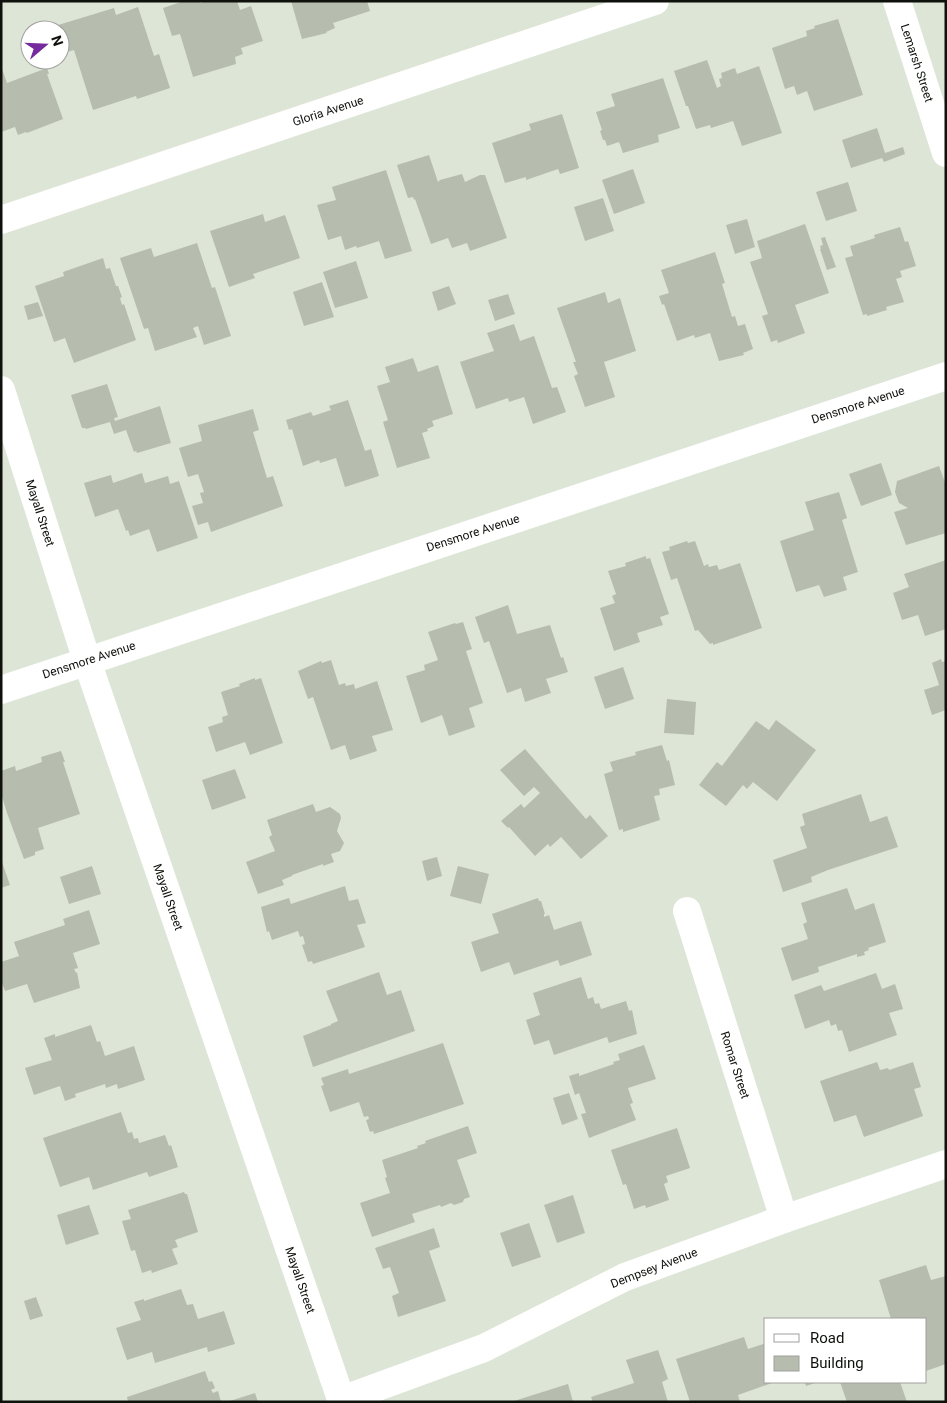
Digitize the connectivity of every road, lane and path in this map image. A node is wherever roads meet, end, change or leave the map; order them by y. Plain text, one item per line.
1 (655, 1) edge
2 (897, 1) edge
3 (946, 153) edge
4 (1, 220) edge
5 (946, 376) edge
6 (1, 390) edge
7 (87, 661) junction
8 (1, 690) edge
9 (687, 911) dead end
10 (946, 1164) edge
11 (784, 1219) junction
12 (342, 1401) edge

1 - 4 street, Gloria Avenue
2 - 3 street, Lemarsh Street
5 - 7 street, Densmore Avenue
6 - 7 street, Mayall Street
7 - 8 street, Densmore Avenue
7 - 12 street, Mayall Street
9 - 11 street, Romar Street
10 - 11 street, Dempsey Avenue
11 - 12 street, Dempsey Avenue

